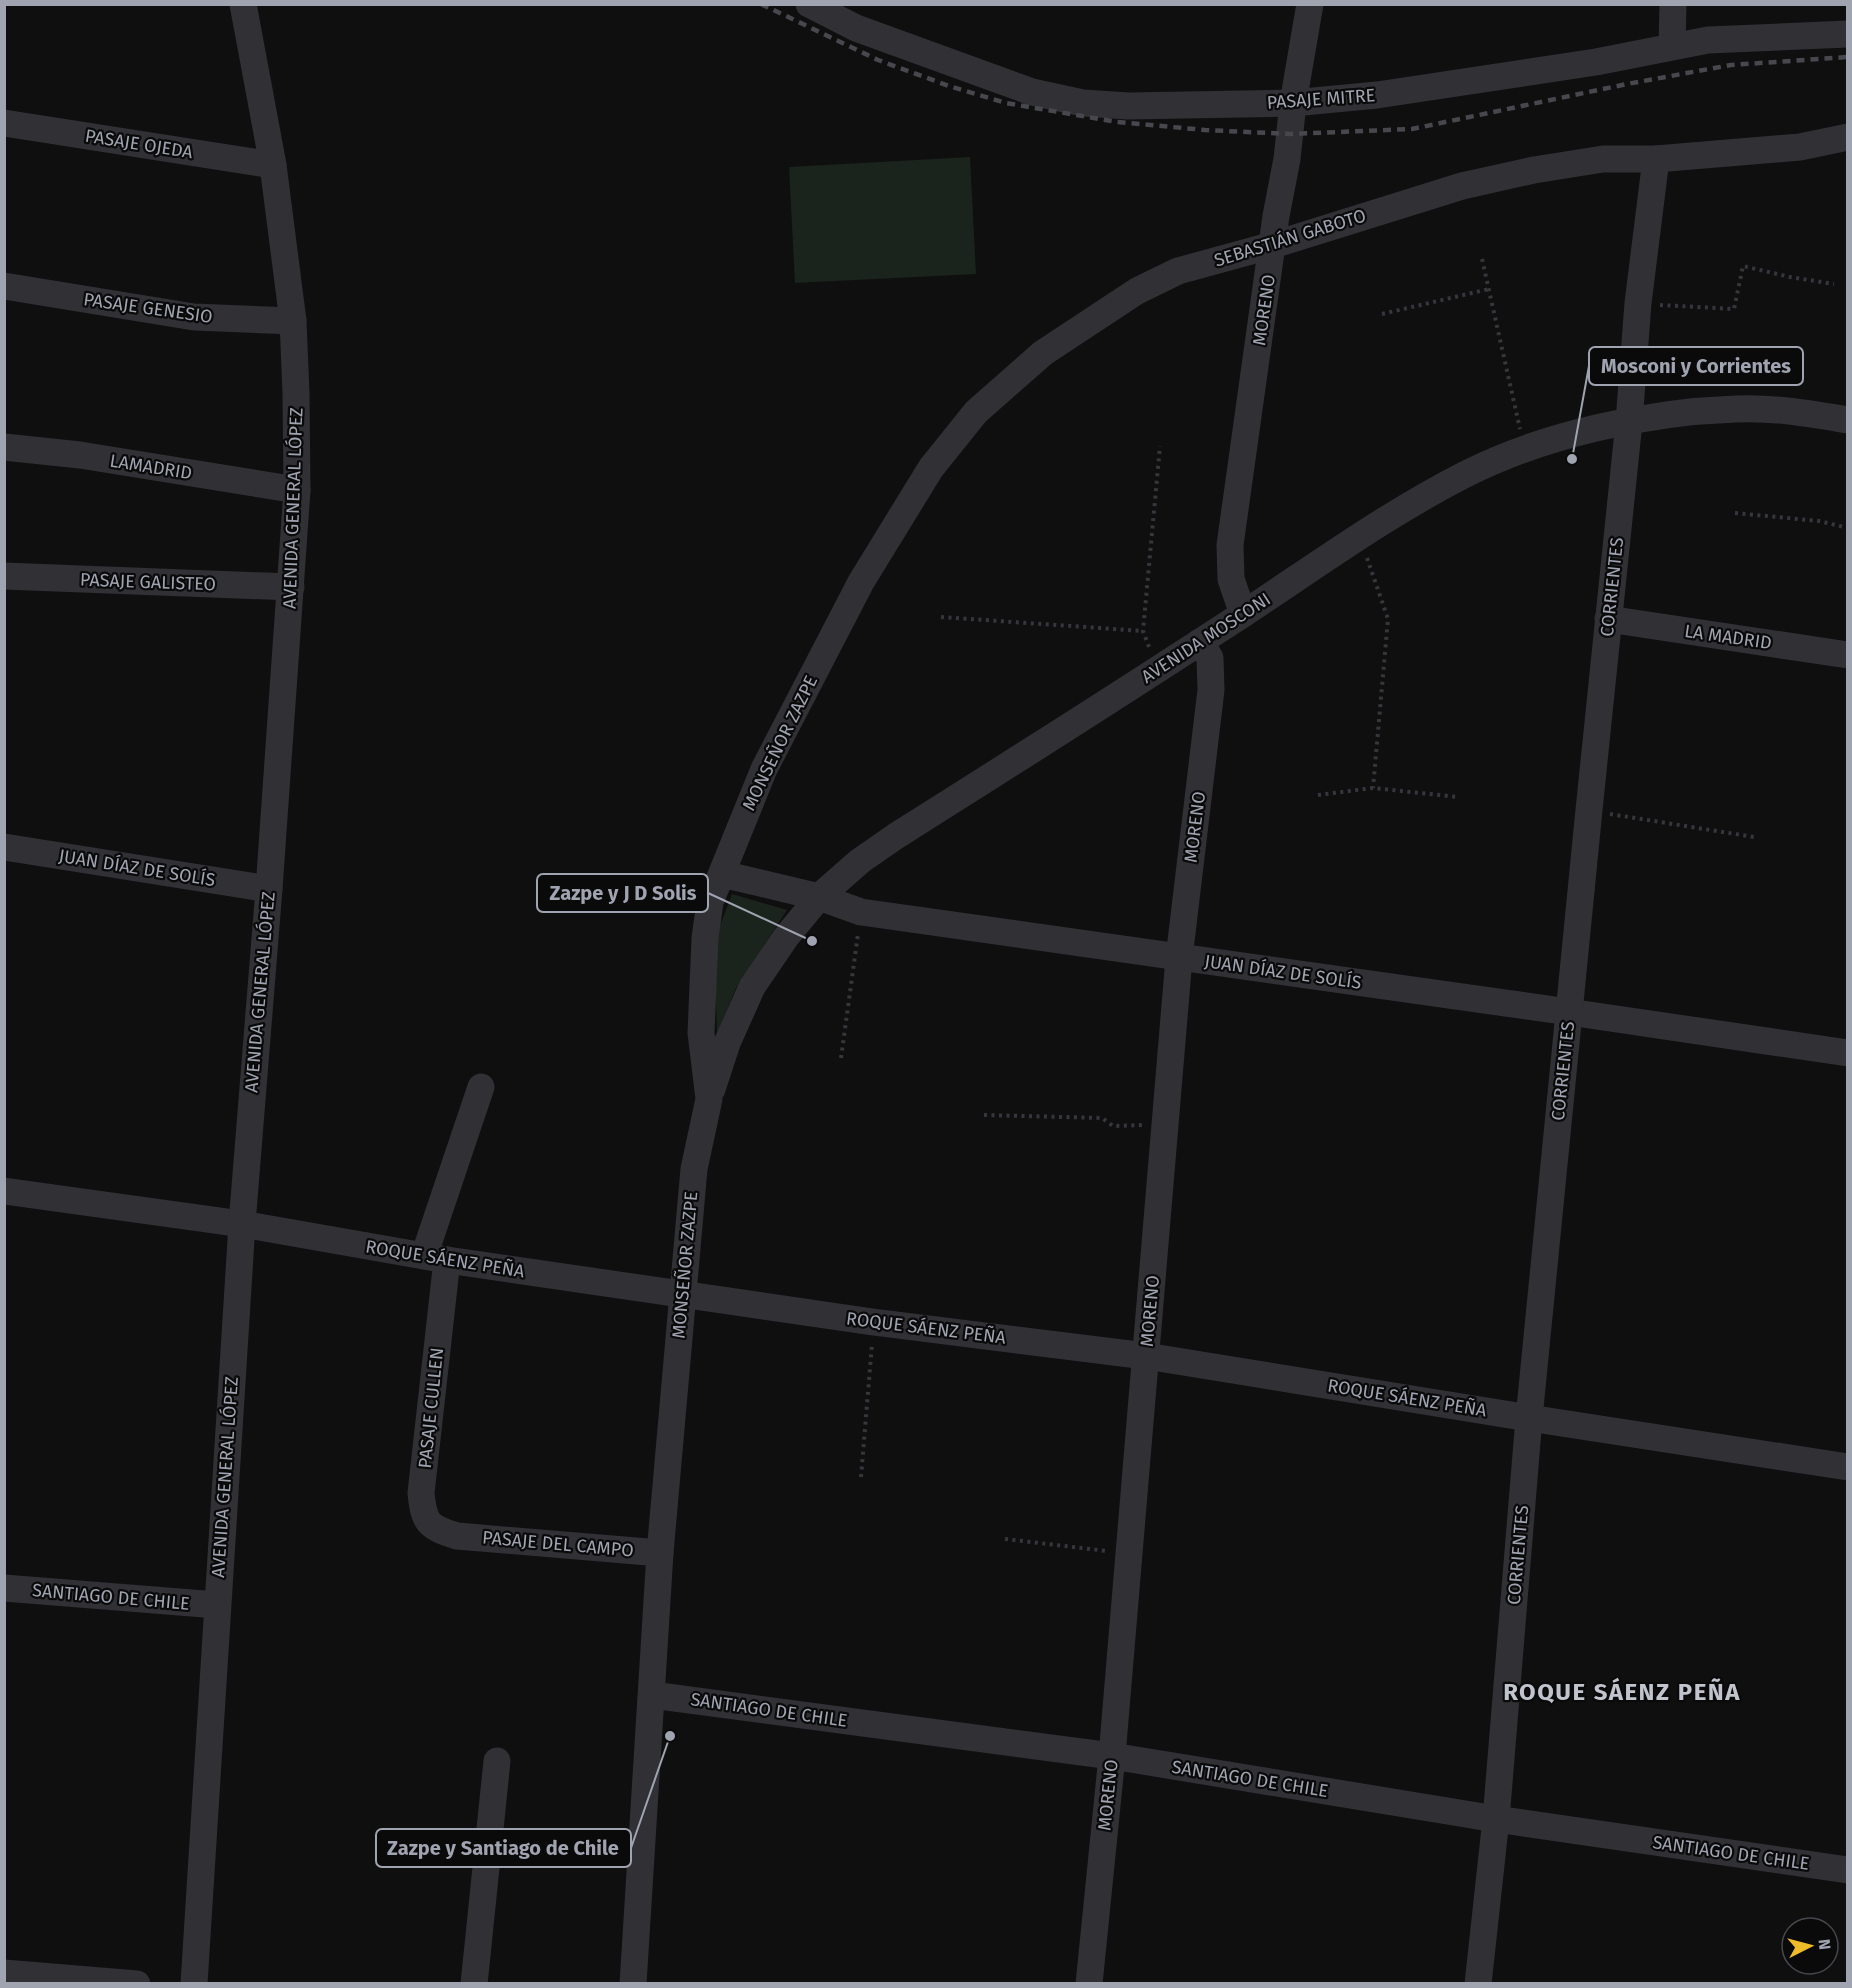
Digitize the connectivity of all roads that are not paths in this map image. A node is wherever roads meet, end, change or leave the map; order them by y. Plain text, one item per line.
1 (243, 4) edge
2 (809, 4) edge
3 (1310, 4) edge
4 (1673, 4) edge
5 (858, 16) edge
6 (1848, 34) edge
7 (1672, 46) junction
8 (1293, 103) junction
9 (4, 123) edge
10 (1848, 137) edge
11 (1656, 159) junction
12 (273, 165) junction
13 (1273, 245) junction
14 (4, 286) edge
15 (293, 321) junction
16 (1848, 420) edge
17 (1629, 422) junction
18 (4, 447) edge
19 (297, 490) junction
20 (4, 576) edge
21 (861, 582) joint
22 (291, 587) junction
23 (1243, 614) junction
24 (1608, 619) junction
25 (1200, 642) junction
26 (1848, 655) edge
27 (4, 848) edge
28 (722, 874) junction
29 (269, 889) junction
30 (819, 897) junction
31 (1179, 958) junction
32 (1569, 1012) junction
33 (1848, 1053) edge
34 (481, 1087) dead end
35 (709, 1099) junction
36 (4, 1191) edge
37 (242, 1224) junction
38 (436, 1258) junction
39 (682, 1294) junction
40 (1146, 1356) junction
41 (1529, 1418) junction
42 (1848, 1467) edge
43 (457, 1536) joint
44 (660, 1553) junction
45 (4, 1588) edge
46 (217, 1605) junction
47 (652, 1695) junction
48 (1112, 1756) junction
49 (497, 1761) dead end
50 (1496, 1819) junction
51 (1848, 1870) edge
52 (4, 1973) edge
53 (137, 1983) edge
54 (194, 1983) edge
55 (474, 1983) edge
56 (633, 1983) edge
57 (1089, 1983) edge
58 (1478, 1983) edge

1 - 12 street, AVENIDA GENERAL LÓPEZ
2 - 5 street, PASAJE MITRE
3 - 8 street, MORENO
4 - 7 street
5 - 8 street, PASAJE MITRE
6 - 7 street, PASAJE MITRE
7 - 8 street, PASAJE MITRE
8 - 13 street, MORENO
9 - 12 street, PASAJE OJEDA
10 - 11 street, SEBASTIÁN GABOTO
11 - 13 street, SEBASTIÁN GABOTO
11 - 17 street, CORRIENTES
12 - 15 street, AVENIDA GENERAL LÓPEZ
13 - 21 street, SEBASTIÁN GABOTO
13 - 23 street, MORENO
14 - 15 street, PASAJE GENESIO
15 - 19 street, AVENIDA GENERAL LÓPEZ
16 - 17 street, AVENIDA MOSCONI
17 - 23 street, AVENIDA MOSCONI
17 - 24 street, CORRIENTES
18 - 19 street, LAMADRID
19 - 22 street, AVENIDA GENERAL LÓPEZ
20 - 22 street, PASAJE GALISTEO
21 - 28 street, MONSEÑOR ZAZPE
22 - 29 street, AVENIDA GENERAL LÓPEZ
23 - 25 street, AVENIDA MOSCONI
24 - 26 street, LA MADRID
24 - 32 street, CORRIENTES
25 - 30 street, AVENIDA MOSCONI
25 - 31 street, MORENO
27 - 29 street, JUAN DÍAZ DE SOLÍS
28 - 30 street, JUAN DÍAZ DE SOLÍS
28 - 35 street, MONSEÑOR ZAZPE
29 - 37 street, AVENIDA GENERAL LÓPEZ
30 - 31 street, JUAN DÍAZ DE SOLÍS
30 - 35 street, AVENIDA MOSCONI
31 - 32 street, JUAN DÍAZ DE SOLÍS
31 - 40 street, MORENO
32 - 33 street, JUAN DÍAZ DE SOLÍS
32 - 41 street, CORRIENTES
34 - 38 street, PASAJE CULLEN
35 - 39 street, MONSEÑOR ZAZPE
36 - 37 street, ROQUE SÁENZ PEÑA
37 - 38 street, ROQUE SÁENZ PEÑA
37 - 46 street, AVENIDA GENERAL LÓPEZ
38 - 39 street, ROQUE SÁENZ PEÑA
38 - 43 street, PASAJE CULLEN
39 - 40 street, ROQUE SÁENZ PEÑA
39 - 44 street, MONSEÑOR ZAZPE
40 - 41 street, ROQUE SÁENZ PEÑA
40 - 48 street, MORENO
41 - 42 street, ROQUE SÁENZ PEÑA
41 - 50 street, CORRIENTES
43 - 44 street, PASAJE DEL CAMPO
44 - 47 street, MONSEÑOR ZAZPE
45 - 46 street, SANTIAGO DE CHILE
46 - 54 street, AVENIDA GENERAL LÓPEZ
47 - 48 street, SANTIAGO DE CHILE
47 - 56 street, MONSEÑOR ZAZPE
48 - 50 street, SANTIAGO DE CHILE
48 - 57 street, MORENO
49 - 55 street
50 - 51 street, SANTIAGO DE CHILE
50 - 58 street, CORRIENTES
52 - 53 street

